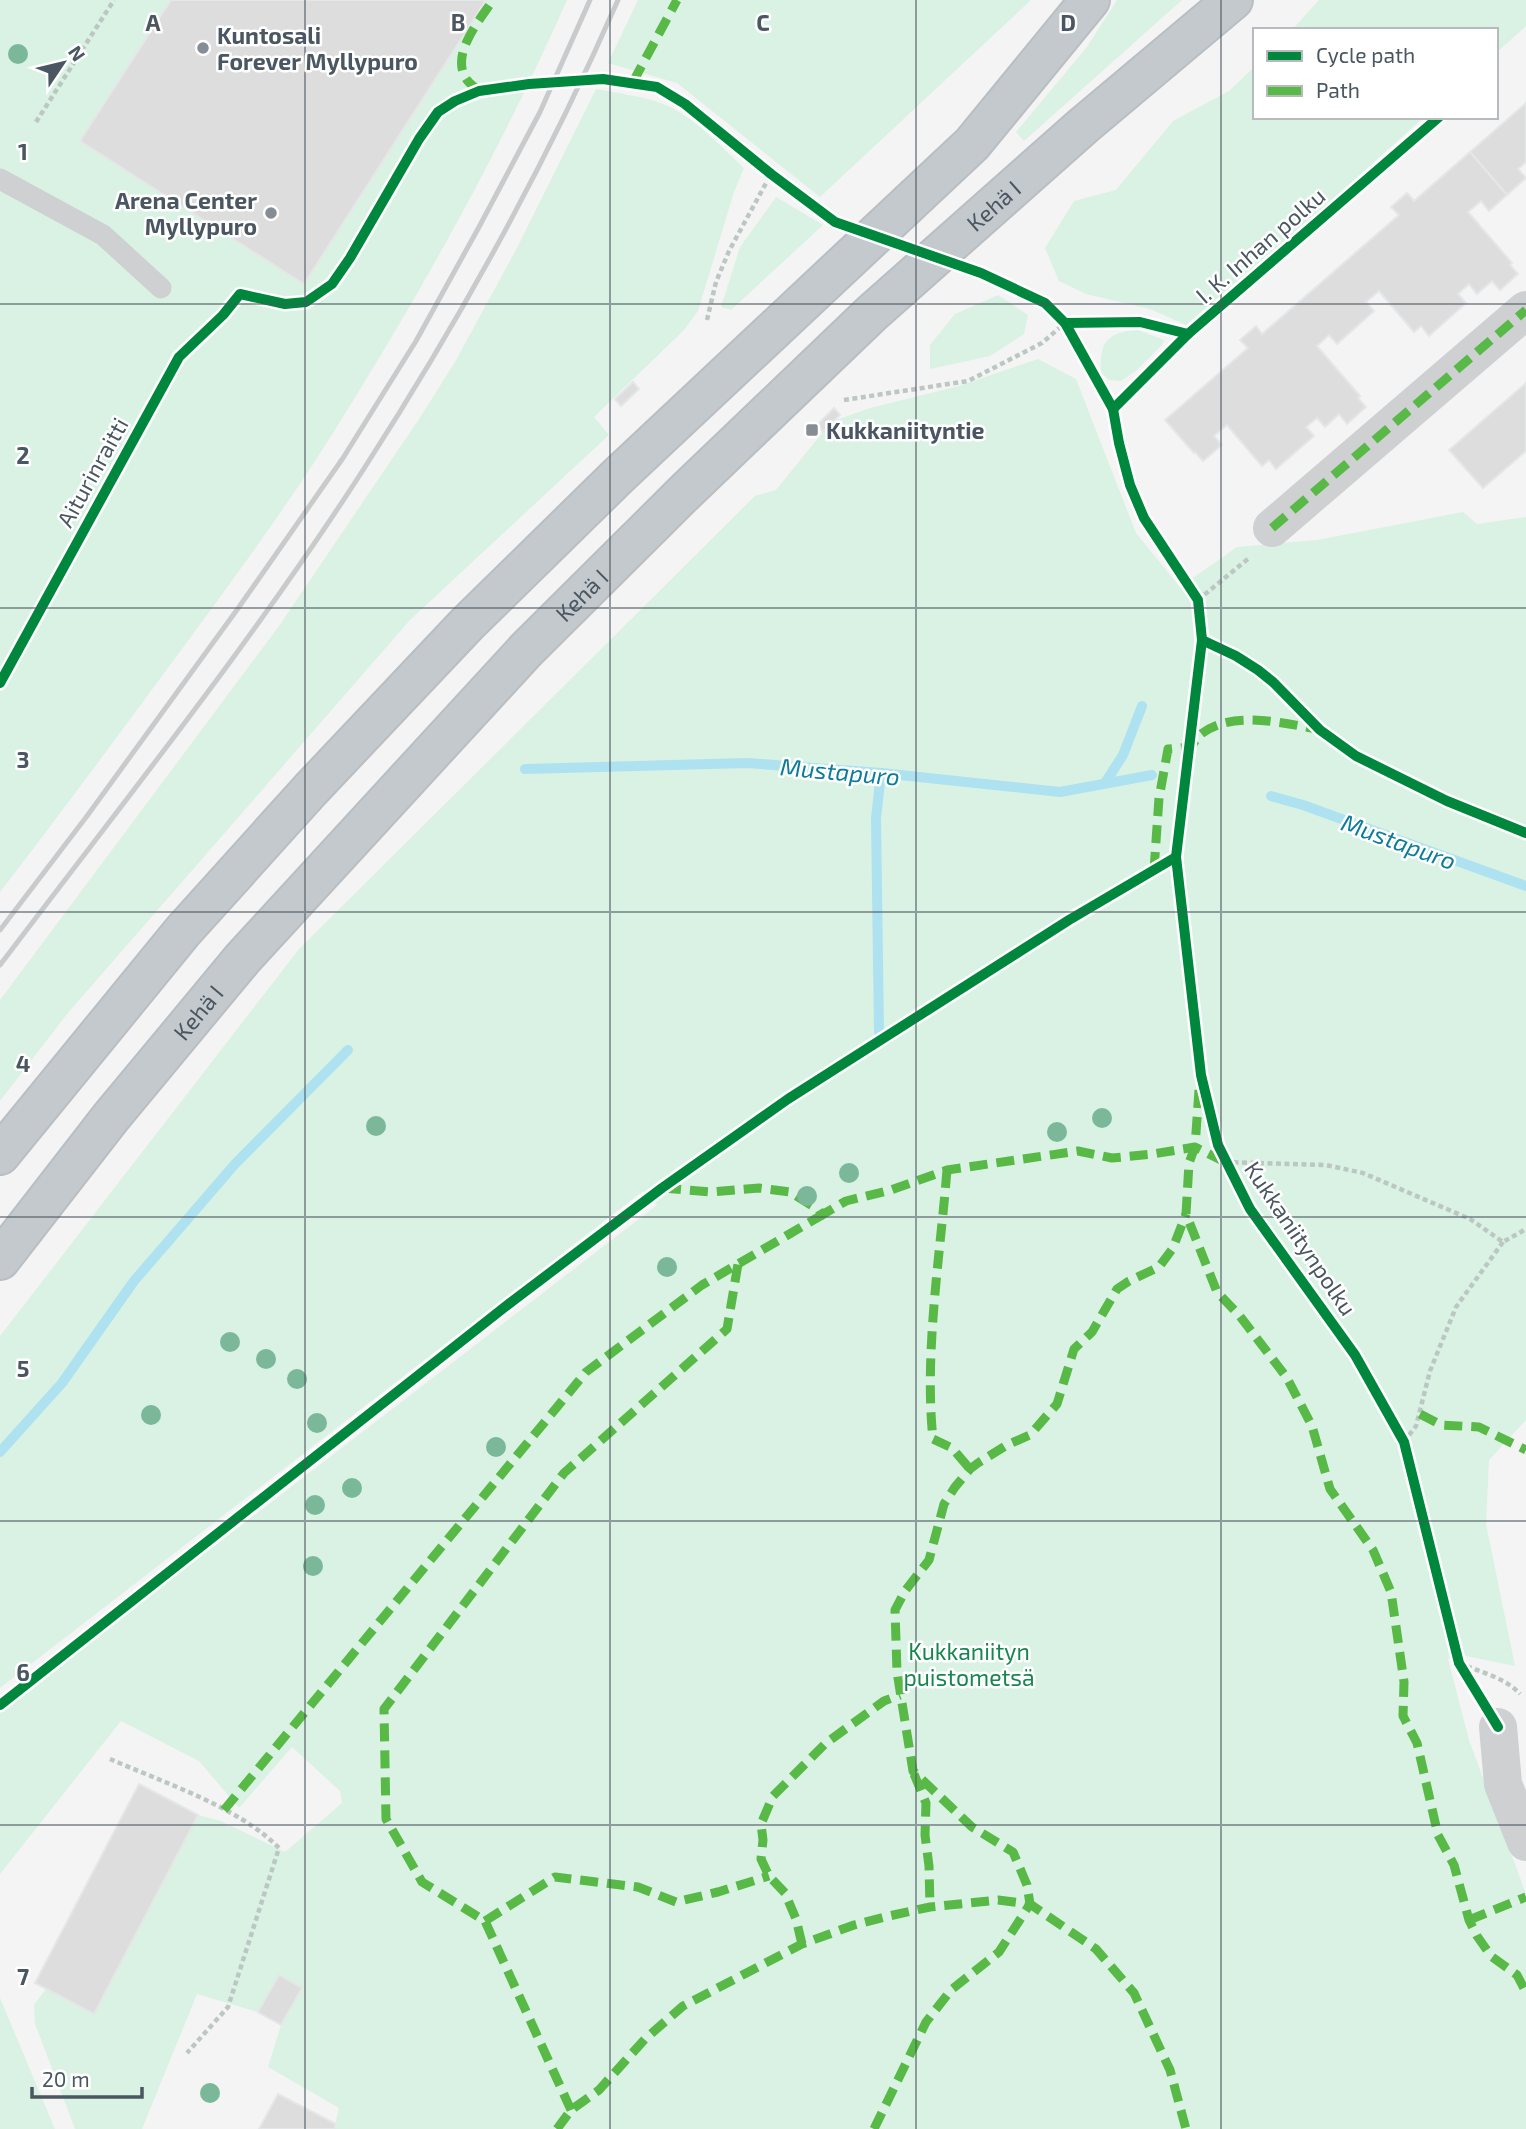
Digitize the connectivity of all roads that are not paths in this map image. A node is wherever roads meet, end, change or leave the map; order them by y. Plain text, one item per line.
1 (1090, 0) edge
2 (1233, 0) edge
3 (0, 179) edge
4 (162, 288) dead end
5 (1526, 310) edge
6 (1272, 528) road end
7 (0, 1155) edge
8 (0, 1260) edge
9 (1498, 1727) dead end
10 (1526, 1842) edge

1 - 7 highway
2 - 8 highway, Kehä I
3 - 4 lane
5 - 6 street
9 - 10 street

